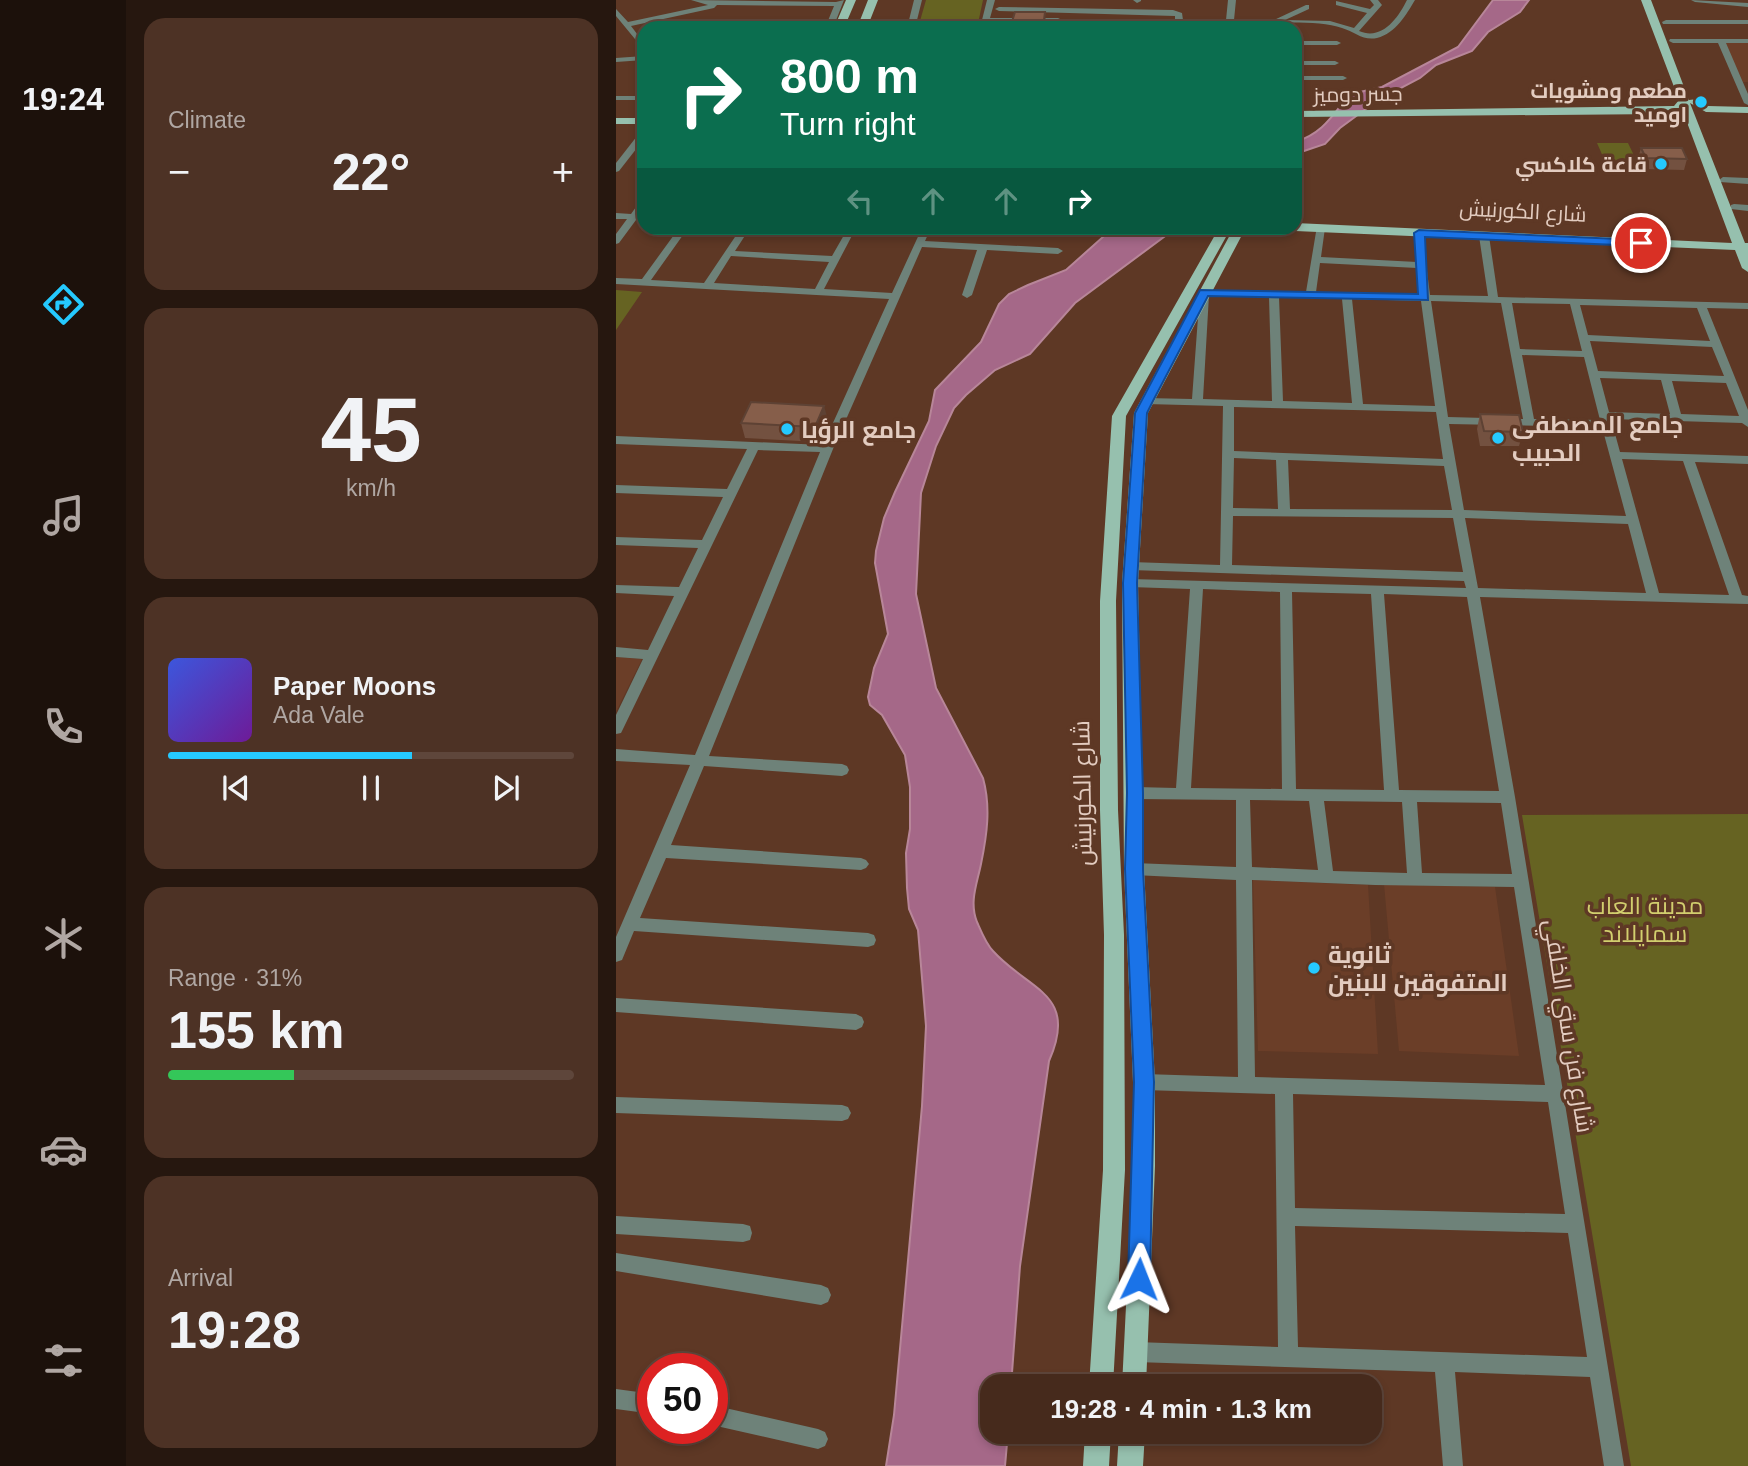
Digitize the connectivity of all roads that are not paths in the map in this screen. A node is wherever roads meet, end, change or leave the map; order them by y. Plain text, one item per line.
1 (695, 0) edge
2 (850, 0) edge
3 (873, 0) edge
4 (918, 0) edge
5 (991, 0) edge
6 (1232, 0) edge
7 (1374, 0) edge
8 (1411, 0) edge
9 (1646, 0) edge
10 (1658, 0) edge
11 (1695, 0) edge
12 (784, 2) edge
13 (839, 2) edge
14 (724, 3) junction
15 (1339, 3) dead end
16 (1000, 4) edge
17 (1748, 5) edge
18 (1306, 7) dead end
19 (1060, 10) junction
20 (616, 11) edge
21 (1371, 12) junction
22 (1650, 12) junction
23 (1664, 18) junction
24 (621, 21) edge
25 (773, 21) edge
26 (831, 21) edge
27 (842, 21) edge
28 (865, 21) edge
29 (913, 21) edge
30 (986, 21) edge
31 (1058, 21) edge
32 (1179, 21) edge
33 (1229, 21) edge
34 (1278, 21) edge
35 (1748, 22) edge
36 (1302, 23) edge
37 (1355, 31) junction
38 (637, 39) edge
39 (1673, 41) junction
40 (1721, 41) junction
41 (1748, 41) edge
42 (1302, 43) edge
43 (1337, 43) dead end
44 (637, 58) edge
45 (616, 60) edge
46 (1302, 63) edge
47 (1335, 63) dead end
48 (1302, 78) edge
49 (1343, 78) dead end
50 (1744, 86) edge
51 (616, 98) edge
52 (637, 98) edge
53 (1688, 101) junction
54 (1748, 103) edge
55 (1718, 112) junction
56 (1748, 112) edge
57 (1421, 113) junction
58 (1302, 114) edge
59 (1696, 123) junction
60 (637, 141) edge
61 (618, 164) edge
62 (1723, 180) junction
63 (1748, 181) edge
64 (1734, 207) junction
65 (1748, 208) edge
66 (616, 216) edge
67 (637, 217) edge
68 (637, 219) edge
69 (1302, 219) edge
70 (1302, 227) edge
71 (1320, 228) junction
72 (1419, 233) junction
73 (1542, 234) junction
74 (678, 235) edge
75 (740, 235) edge
76 (848, 235) edge
77 (923, 235) edge
78 (1221, 235) edge
79 (1236, 235) edge
80 (1484, 236) junction
81 (616, 242) edge
82 (1744, 242) edge
83 (919, 244) junction
84 (984, 247) junction
85 (1058, 251) dead end
86 (728, 253) junction
87 (835, 259) junction
88 (1316, 260) junction
89 (1422, 265) junction
90 (1748, 268) edge
91 (616, 281) edge
92 (644, 283) junction
93 (707, 286) junction
94 (818, 292) junction
95 (1204, 292) junction
96 (1274, 294) junction
97 (967, 295) dead end
98 (1311, 295) junction
99 (894, 296) junction
100 (1347, 296) junction
101 (1424, 298) junction
102 (1494, 300) junction
103 (1506, 300) junction
104 (1574, 302) junction
105 (1701, 305) junction
106 (1748, 306) edge
107 (1584, 338) junction
108 (1717, 344) junction
109 (1515, 352) junction
110 (1588, 354) junction
111 (1593, 374) junction
112 (1666, 377) junction
113 (1731, 380) junction
114 (1743, 399) edge
115 (1146, 401) junction
116 (1197, 403) junction
117 (1228, 403) junction
118 (1278, 405) junction
119 (1358, 407) junction
120 (1442, 414) junction
121 (1676, 417) junction
122 (1606, 419) junction
123 (1529, 422) junction
124 (1747, 422) edge
125 (616, 440) edge
126 (754, 446) junction
127 (827, 449) junction
128 (1117, 454) junction
129 (1138, 454) junction
130 (1228, 454) junction
131 (1615, 455) junction
132 (1282, 456) junction
133 (1688, 458) junction
134 (1748, 460) edge
135 (1450, 463) junction
136 (616, 489) edge
137 (731, 493) junction
138 (1227, 512) junction
139 (1284, 512) junction
140 (1460, 514) junction
141 (1633, 520) junction
142 (616, 541) edge
143 (706, 544) junction
144 (1226, 569) junction
145 (1130, 574) junction
146 (1471, 577) junction
147 (1197, 585) junction
148 (1286, 588) junction
149 (616, 589) edge
150 (1377, 591) junction
151 (682, 592) junction
152 (1474, 594) junction
153 (1654, 598) junction
154 (1742, 600) edge
155 (616, 652) edge
156 (652, 655) junction
157 (1133, 699) junction
158 (1108, 700) junction
159 (616, 729) edge
160 (616, 755) edge
161 (700, 760) junction
162 (842, 770) dead end
163 (1135, 793) junction
164 (1183, 793) junction
165 (1242, 794) junction
166 (1289, 794) junction
167 (1316, 795) junction
168 (1392, 796) junction
169 (1409, 796) junction
170 (1508, 797) junction
171 (661, 851) junction
172 (861, 864) dead end
173 (1134, 869) junction
174 (1246, 873) junction
175 (1326, 877) junction
176 (1415, 879) junction
177 (1520, 881) junction
178 (630, 924) junction
179 (868, 940) dead end
180 (616, 955) edge
181 (616, 1005) edge
182 (856, 1022) dead end
183 (1144, 1082) junction
184 (1247, 1085) junction
185 (1284, 1086) junction
186 (1556, 1094) junction
187 (616, 1105) edge
188 (842, 1113) dead end
189 (1286, 1217) junction
190 (1576, 1224) junction
191 (616, 1225) edge
192 (743, 1233) dead end
193 (616, 1262) edge
194 (821, 1295) dead end
195 (1136, 1352) junction
196 (1288, 1358) junction
197 (1444, 1363) junction
198 (1599, 1367) junction
199 (1102, 1374) edge
200 (1135, 1374) edge
201 (616, 1399) edge
202 (637, 1402) edge
203 (728, 1419) edge
204 (818, 1439) dead end
205 (1097, 1444) edge
206 (1131, 1444) edge
207 (1096, 1466) edge
208 (1130, 1466) edge
209 (1453, 1466) edge
210 (1614, 1466) edge

1 - 14 street
2 - 27 main road
3 - 28 main road
4 - 29 street
5 - 30 street
6 - 33 street
7 - 21 street
8 - 37 street
9 - 22 main road
10 - 23 main road
11 - 17 street
12 - 13 street
12 - 14 street
12 - 25 street
13 - 26 street
14 - 24 street
15 - 21 street
16 - 19 street
18 - 34 street
19 - 31 street
19 - 32 street
20 - 24 street
21 - 37 street
22 - 23 main road
22 - 53 main road
23 - 35 street
23 - 39 main road
24 - 38 street
36 - 37 street
39 - 40 street
39 - 53 main road
40 - 41 street
40 - 50 street
42 - 43 street
44 - 45 street
46 - 47 street
48 - 49 street
50 - 54 street
51 - 52 street
53 - 55 main road
53 - 57 main road
53 - 59 main road
55 - 56 main road
55 - 59 main road
57 - 58 main road, جسر دوميز
57 - 59 main road
59 - 62 main road
59 - 82 main road
60 - 61 street
62 - 63 street
62 - 64 main road
64 - 65 street
64 - 82 main road
66 - 67 street
68 - 81 street
69 - 73 main road, شارع الكورنيش
70 - 71 main road, شارع الكورنيش
71 - 72 main road, شارع الكورنيش
71 - 88 street
72 - 80 main road, شارع الكورنيش
72 - 89 street, شارع فن ستي الخلفي
73 - 80 main road, شارع الكورنيش
73 - 82 main road, شارع الكورنيش
74 - 92 street
75 - 86 street
76 - 87 street
77 - 83 street
78 - 128 main road, شارع الكورنيش
79 - 95 main road, شارع الكورنيش
80 - 102 street
82 - 90 main road
83 - 84 street
83 - 99 street
84 - 85 street
84 - 97 street
86 - 87 street
86 - 93 street
87 - 94 street
88 - 89 street
88 - 98 street
89 - 101 street, شارع فن ستي الخلفي
91 - 92 street
92 - 93 street
93 - 94 street
94 - 99 street
95 - 96 street
95 - 115 main road, شارع الكورنيش
95 - 116 street
96 - 98 street
96 - 118 street
98 - 100 street
99 - 127 street
100 - 101 street
100 - 119 street
101 - 102 street
101 - 120 street, شارع فن ستي الخلفي
102 - 103 street
103 - 104 street
103 - 109 street
104 - 105 street
104 - 107 street
105 - 106 street
105 - 108 street
107 - 108 street
107 - 110 street
108 - 113 street
109 - 110 street
109 - 123 street
110 - 111 street
111 - 112 street
111 - 122 street
112 - 113 street
112 - 121 street
113 - 114 street
114 - 124 street
115 - 116 street
115 - 129 main road, شارع الكورنيش
116 - 117 street
117 - 118 street
117 - 130 street
118 - 119 street
119 - 120 street
120 - 123 street
120 - 135 street, شارع فن ستي الخلفي
121 - 122 street
121 - 124 street
122 - 123 street
122 - 131 street
125 - 126 street
126 - 127 street
126 - 137 street
127 - 161 street
128 - 129 main road
128 - 158 main road, شارع الكورنيش
129 - 145 main road, شارع الكورنيش
130 - 132 street
130 - 138 street
131 - 133 street
131 - 141 street
132 - 135 street
132 - 139 street
133 - 134 street
133 - 154 street
135 - 140 street, شارع فن ستي الخلفي
136 - 137 street
137 - 143 street
138 - 139 street
138 - 144 street
139 - 140 street
140 - 141 street
140 - 146 street, شارع فن ستي الخلفي
141 - 153 street
142 - 143 street
143 - 151 street
144 - 145 street
144 - 146 street
145 - 147 street
145 - 157 main road, شارع الكورنيش
146 - 152 street, شارع فن ستي الخلفي
147 - 148 street
147 - 164 street
148 - 150 street
148 - 166 street
149 - 151 street
150 - 152 street
150 - 168 street
151 - 156 street
152 - 153 street
152 - 170 street, شارع فن ستي الخلفي
153 - 154 street
155 - 156 street
156 - 159 street
157 - 158 main road
157 - 163 main road, شارع الكورنيش
158 - 199 main road, شارع الكورنيش
160 - 161 street
161 - 162 street
161 - 171 street
163 - 164 street
163 - 173 main road, شارع الكورنيش
164 - 165 street
165 - 166 street
165 - 174 street
166 - 167 street
167 - 168 street
167 - 175 street
168 - 169 street
169 - 170 street
169 - 176 street
170 - 177 street, شارع فن ستي الخلفي
171 - 172 street
171 - 178 street
173 - 174 street
173 - 183 main road, شارع الكورنيش
174 - 175 street
174 - 184 street
175 - 176 street
176 - 177 street
177 - 186 street, شارع فن ستي الخلفي
178 - 179 street
178 - 180 street
181 - 182 street
183 - 184 street
183 - 195 main road, شارع الكورنيش
184 - 185 street
185 - 186 street
185 - 189 street
186 - 190 street, شارع فن ستي الخلفي
187 - 188 street
189 - 190 street
189 - 196 street
190 - 198 street, شارع فن ستي الخلفي
191 - 192 street
193 - 194 street
195 - 196 street
195 - 200 main road, شارع الكورنيش
196 - 197 street
197 - 198 street
197 - 209 street
198 - 210 street, شارع فن ستي الخلفي
201 - 202 street
203 - 204 street
205 - 207 main road
206 - 208 main road

